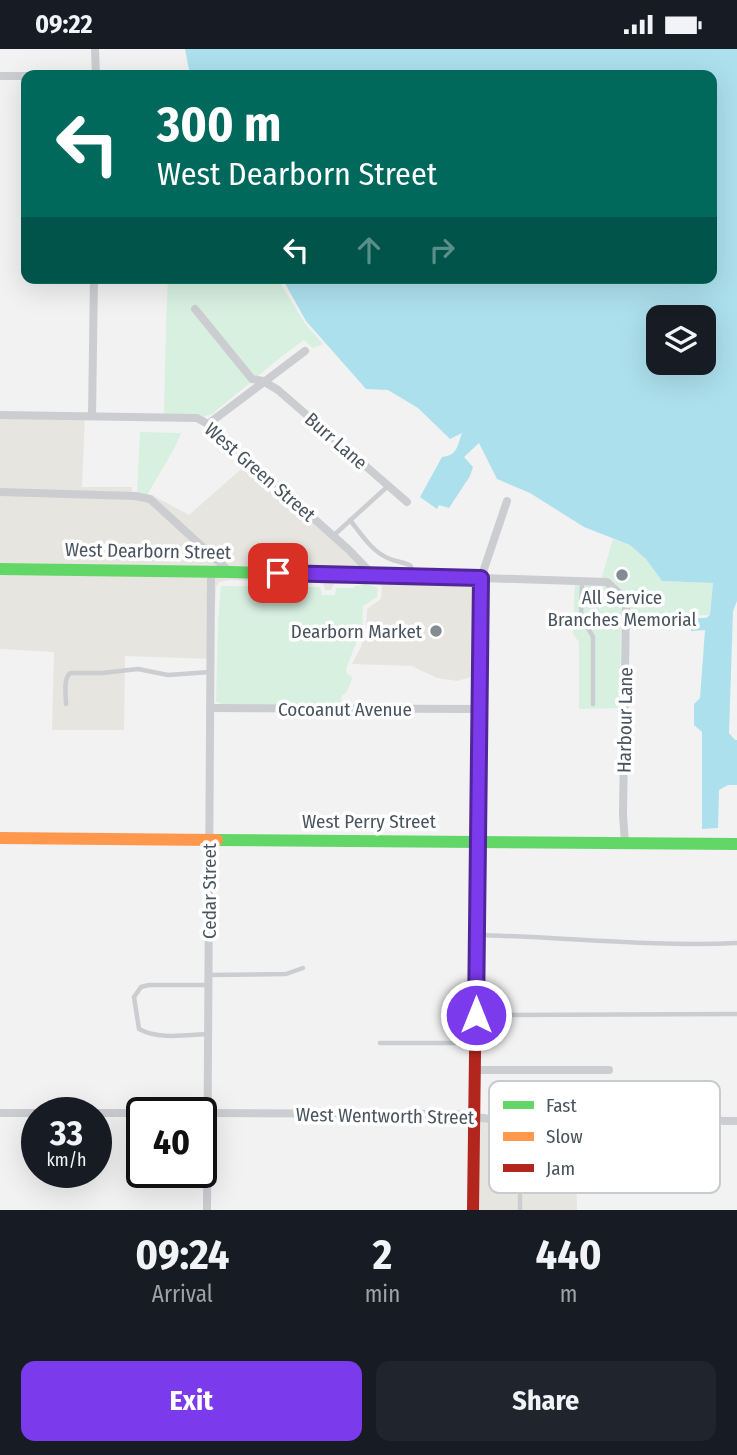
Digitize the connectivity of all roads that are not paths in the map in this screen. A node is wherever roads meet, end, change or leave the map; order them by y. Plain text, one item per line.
1 (96, 49) edge
2 (96, 70) edge
3 (0, 76) edge
4 (21, 76) edge
5 (94, 284) edge
6 (195, 309) dead end
7 (305, 351) dead end
8 (263, 381) junction
9 (0, 415) edge
10 (92, 416) junction
11 (208, 424) junction
12 (388, 485) junction
13 (0, 492) edge
14 (507, 501) dead end
15 (407, 502) dead end
16 (350, 520) junction
17 (333, 536) junction
18 (0, 569) edge
19 (211, 571) junction
20 (230, 572) junction
21 (373, 575) junction
22 (412, 576) junction
23 (481, 578) junction
24 (582, 581) junction
25 (624, 598) joint
26 (211, 672) junction
27 (66, 704) dead end
28 (593, 704) dead end
29 (211, 708) junction
30 (480, 709) junction
31 (0, 838) edge
32 (209, 840) junction
33 (477, 842) junction
34 (625, 843) junction
35 (737, 844) edge
36 (476, 935) junction
37 (737, 943) edge
38 (303, 968) dead end
39 (208, 980) junction
40 (737, 1014) edge
41 (476, 1015) junction
42 (208, 1034) junction
43 (475, 1042) junction
44 (380, 1043) dead end
45 (475, 1070) junction
46 (610, 1070) dead end
47 (205, 1097) edge
48 (0, 1113) edge
49 (21, 1113) edge
50 (217, 1113) edge
51 (474, 1117) junction
52 (489, 1119) edge
53 (206, 1188) edge
54 (520, 1196) dead end
55 (206, 1210) edge
56 (474, 1210) edge
57 (520, 1210) edge

1 - 2 street
3 - 4 street
5 - 10 street
6 - 8 street, Burr Lane
7 - 8 street
8 - 11 street
8 - 12 street, Burr Lane
9 - 10 street, West Green Street
10 - 11 street, West Green Street
11 - 17 street, West Green Street
12 - 15 street, Burr Lane
12 - 16 lane
13 - 20 street
14 - 23 street
16 - 17 lane
16 - 22 lane
17 - 21 street, West Green Street
18 - 19 street, West Dearborn Street
19 - 20 street, West Dearborn Street
19 - 26 street, Cedar Street
20 - 21 street, West Dearborn Street
21 - 22 street, West Dearborn Street
22 - 23 street, West Dearborn Street
23 - 24 street, West Dearborn Street
23 - 30 street
24 - 25 street, West Dearborn Street
24 - 28 lane
25 - 34 street, Harbour Lane
26 - 27 lane
26 - 29 street, Cedar Street
29 - 30 street, Cocoanut Avenue
29 - 32 street, Cedar Street
30 - 33 street
31 - 32 street, West Perry Street
32 - 33 street, West Perry Street
32 - 39 street, Cedar Street
33 - 34 street, West Perry Street
33 - 36 street
34 - 35 street, West Perry Street
36 - 37 lane
36 - 41 street
38 - 39 lane
39 - 42 street, Cedar Street
39 - 42 lane
40 - 41 lane
41 - 43 street
42 - 47 street, Cedar Street
43 - 44 lane
43 - 45 street
45 - 46 street
45 - 51 street
48 - 49 street
50 - 51 street, West Wentworth Street
51 - 52 street, West Wentworth Street
51 - 56 street
53 - 55 street, Cedar Street
54 - 57 lane

